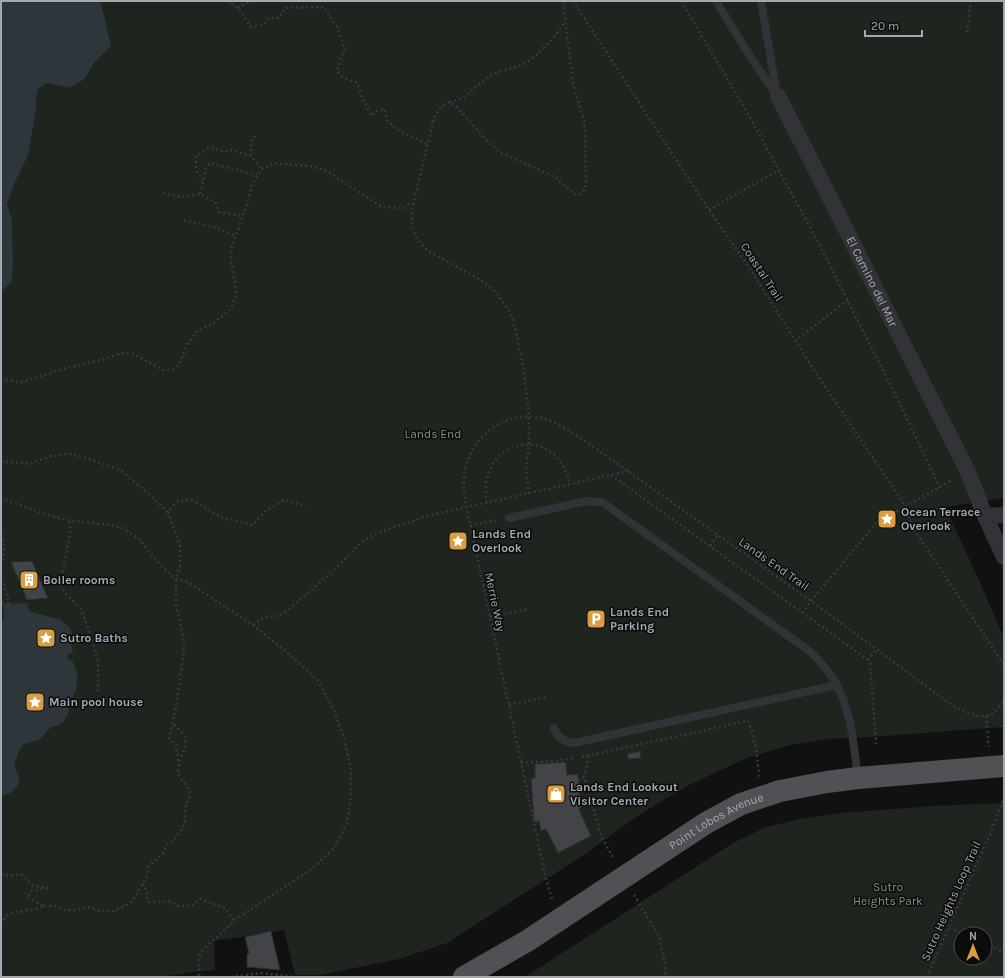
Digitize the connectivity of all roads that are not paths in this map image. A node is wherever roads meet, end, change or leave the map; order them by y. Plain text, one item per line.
1 (716, 1) edge
2 (761, 1) edge
3 (778, 96) junction
4 (1004, 515) edge
5 (985, 516) junction
6 (509, 518) road end
7 (1004, 556) edge
8 (837, 685) junction
9 (554, 728) dead end
10 (999, 766) edge
11 (858, 778) junction
12 (464, 977) edge

1 - 3 lane
2 - 3 lane, El Camino del Mar
3 - 5 street, El Camino del Mar
4 - 5 street
5 - 7 street, El Camino del Mar
6 - 8 lane
8 - 9 lane
8 - 11 lane
10 - 11 main road, Point Lobos Avenue
11 - 12 main road, Point Lobos Avenue

